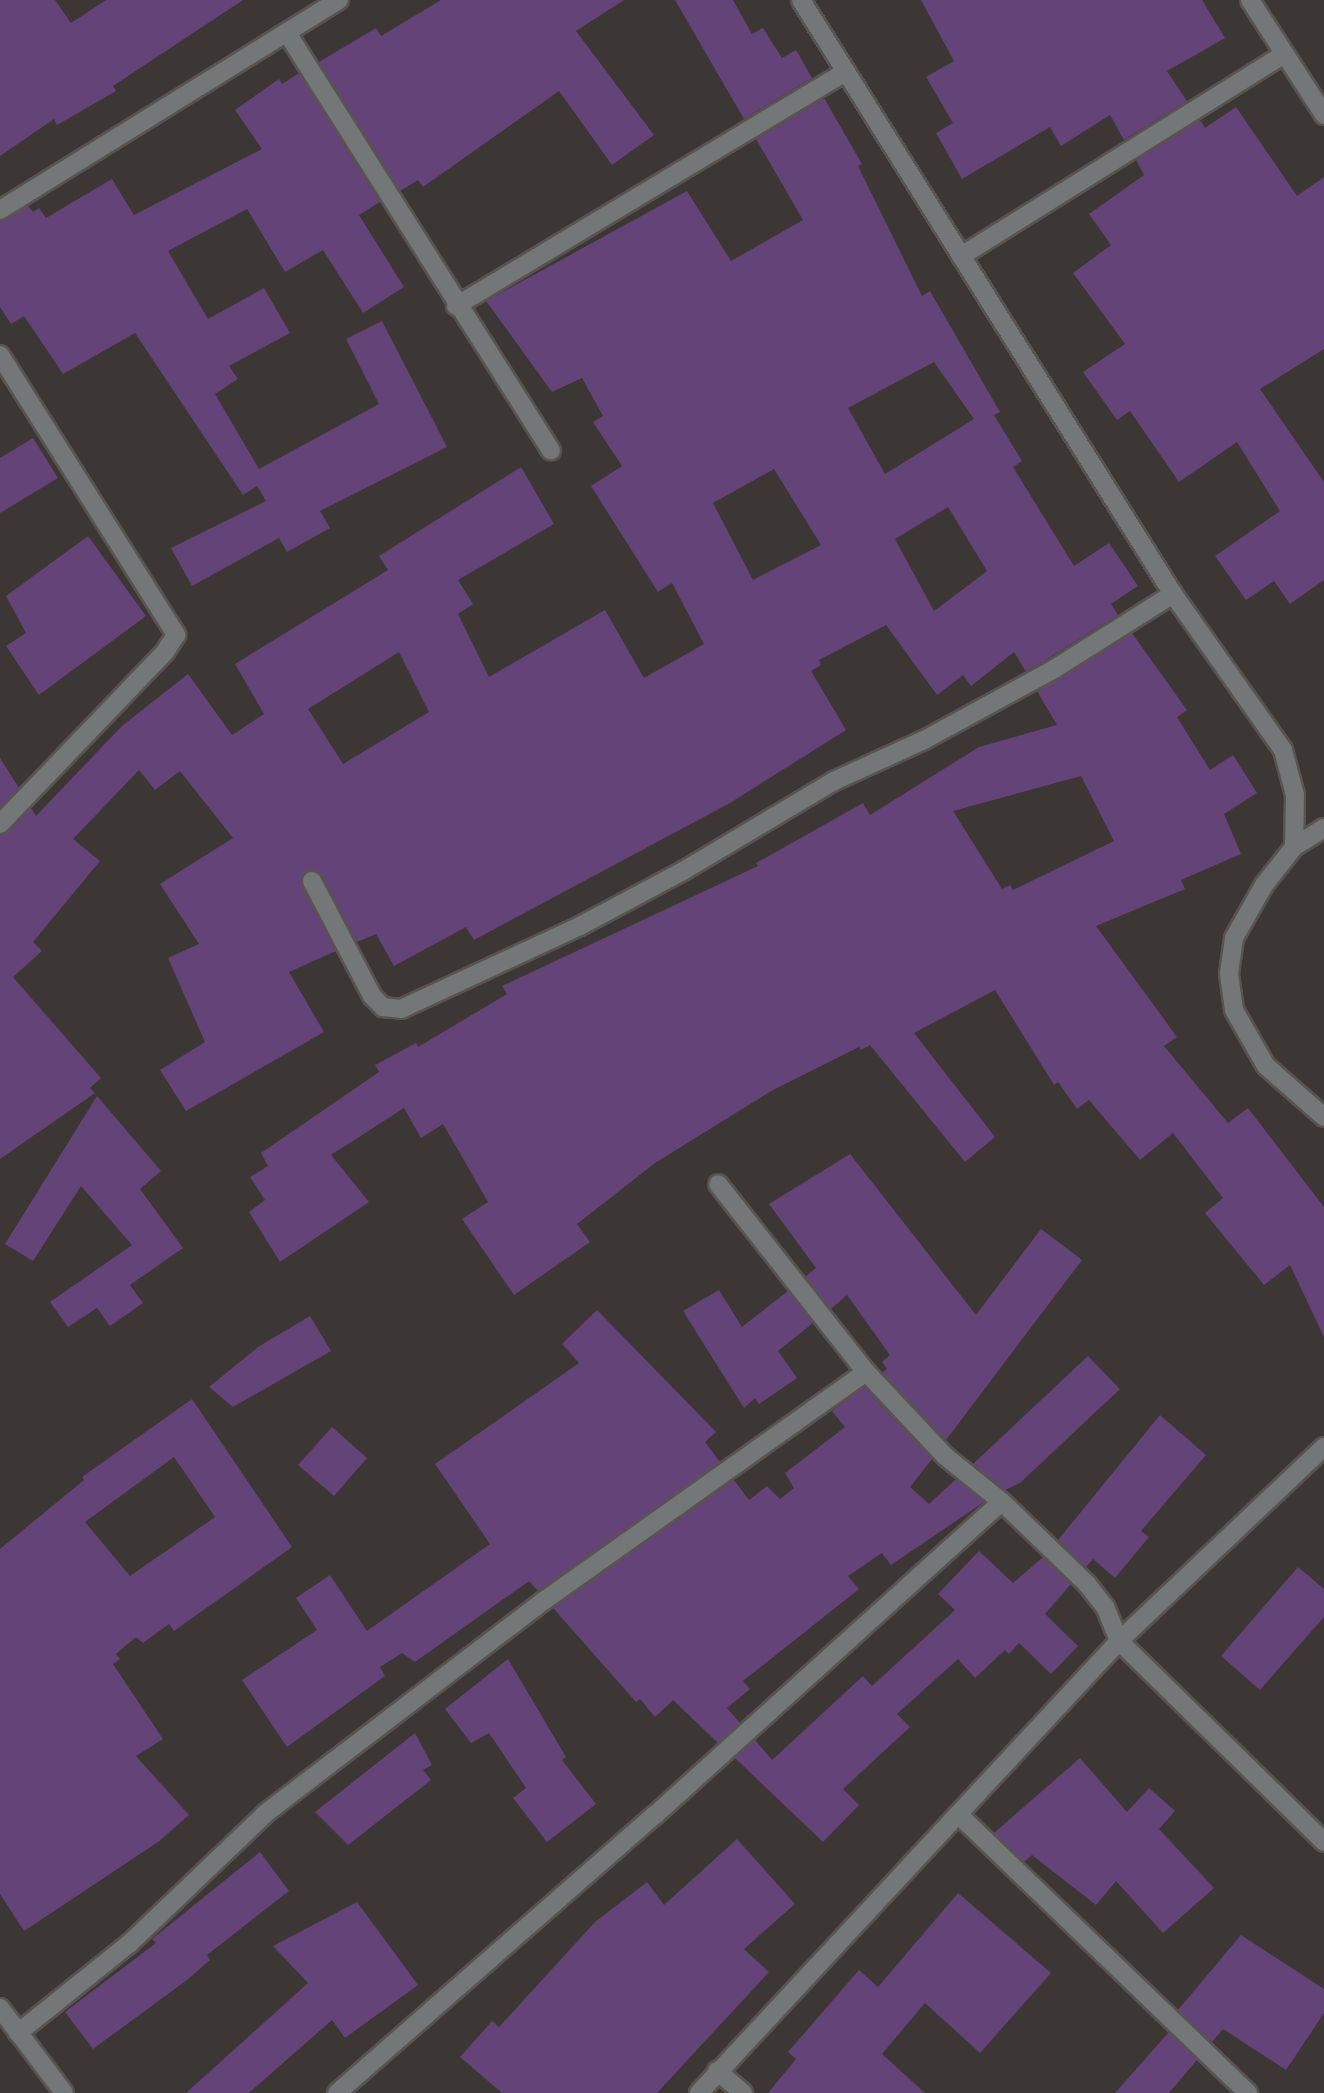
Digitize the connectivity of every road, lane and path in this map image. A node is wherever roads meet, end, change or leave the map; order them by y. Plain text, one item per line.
1 (339, 0) edge
2 (801, 0) edge
3 (1250, 0) edge
4 (287, 33) junction
5 (1284, 54) junction
6 (845, 72) junction
7 (1324, 115) edge
8 (0, 210) edge
9 (961, 256) junction
10 (456, 306) junction
11 (0, 355) edge
12 (551, 451) dead end
13 (1173, 594) junction
14 (0, 824) edge
15 (1324, 828) edge
16 (1294, 847) junction
17 (312, 881) dead end
18 (1324, 1117) edge
19 (718, 1184) dead end
20 (866, 1372) junction
21 (1324, 1447) edge
22 (1002, 1502) junction
23 (1119, 1641) junction
24 (960, 1816) junction
25 (1324, 1842) edge
26 (0, 2008) edge
27 (18, 2033) junction
28 (717, 2070) junction
29 (64, 2093) edge
30 (337, 2093) edge
31 (699, 2093) edge
32 (743, 2093) edge
33 (1248, 2093) edge

1 - 4 street
2 - 6 street
3 - 5 street
4 - 8 street
4 - 10 street
5 - 7 street
5 - 9 street
6 - 9 street
6 - 10 street
9 - 13 street
10 - 12 street
11 - 14 street
13 - 16 street
13 - 17 street
15 - 16 street
16 - 18 street
19 - 20 street
20 - 22 street
20 - 27 street
21 - 23 street
22 - 23 street
22 - 30 street
23 - 24 street
23 - 25 street
24 - 28 street
24 - 33 street
26 - 27 street
27 - 29 street
28 - 31 street
28 - 32 street

